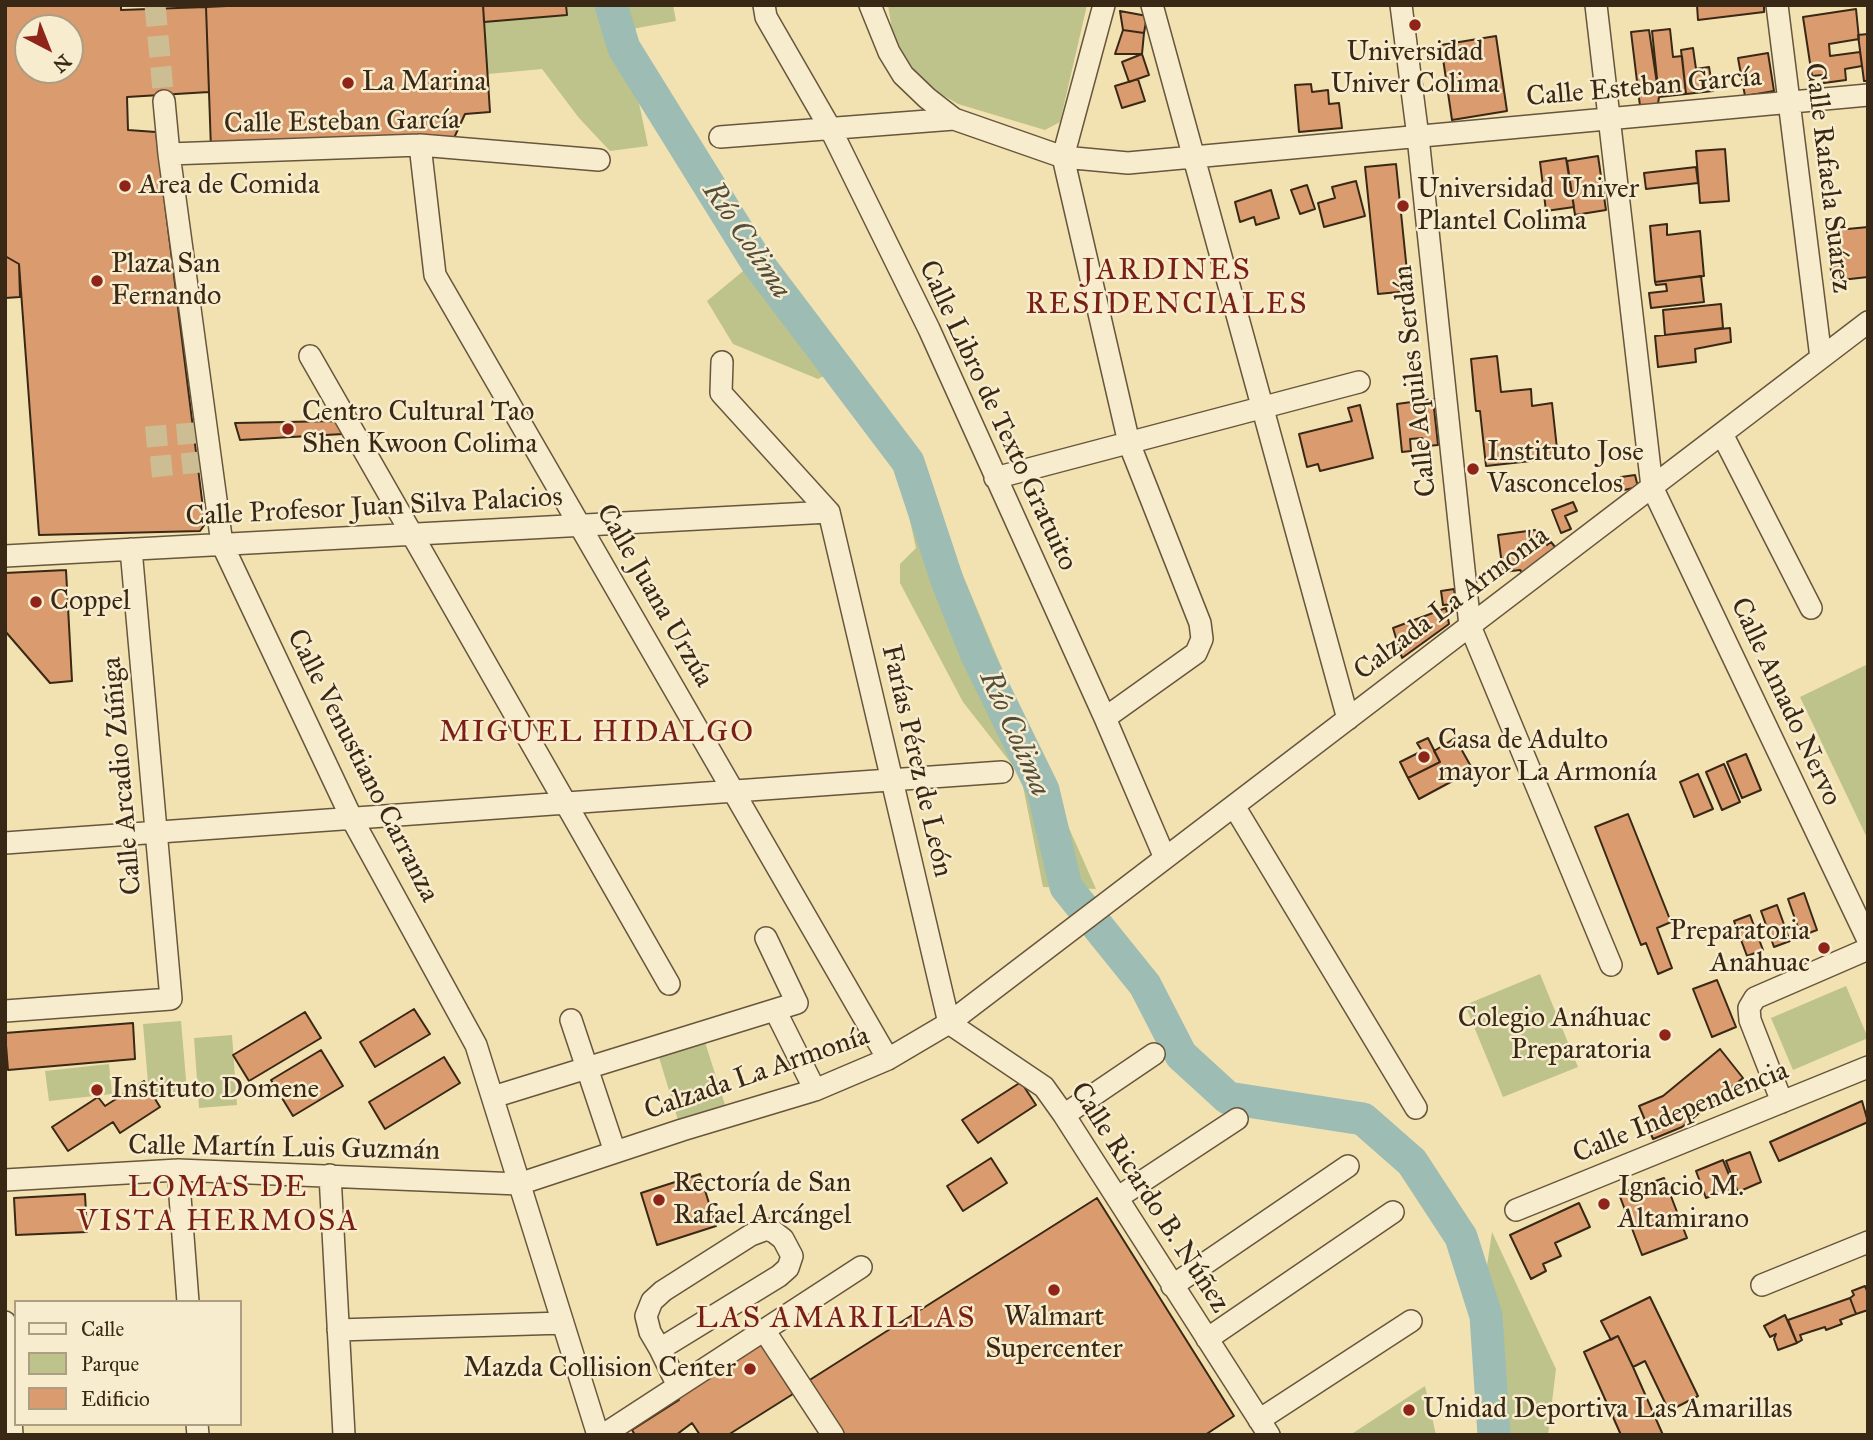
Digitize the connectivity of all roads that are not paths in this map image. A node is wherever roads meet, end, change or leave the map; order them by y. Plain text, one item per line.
1 (764, 5) edge
2 (870, 5) edge
3 (1104, 5) edge
4 (1152, 5) edge
5 (1401, 5) edge
6 (1596, 5) edge
7 (1777, 5) edge
8 (1868, 95) edge
9 (164, 101) tunnel mouth
10 (1789, 103) junction
11 (954, 119) junction
12 (1609, 119) junction
13 (830, 128) junction
14 (720, 137) dead end
15 (1418, 137) junction
16 (420, 145) junction
17 (169, 153) junction
18 (1063, 157) junction
19 (1193, 158) junction
20 (598, 160) dead end
21 (1868, 322) edge
22 (310, 356) dead end
23 (1821, 358) junction
24 (722, 362) dead end
25 (1359, 382) dead end
26 (1263, 407) junction
27 (1721, 434) junction
28 (1129, 443) junction
29 (995, 478) junction
30 (1652, 487) junction
31 (829, 512) junction
32 (582, 526) junction
33 (412, 534) junction
34 (222, 544) junction
35 (131, 549) junction
36 (5, 555) edge
37 (1811, 608) dead end
38 (1470, 626) junction
39 (1105, 718) junction
40 (1348, 719) junction
41 (1002, 772) dead end
42 (892, 780) junction
43 (735, 793) junction
44 (566, 804) junction
45 (1234, 806) junction
46 (352, 819) junction
47 (157, 832) junction
48 (5, 844) edge
49 (1165, 858) junction
50 (766, 938) dead end
51 (1868, 940) edge
52 (1868, 948) edge
53 (1611, 965) dead end
54 (668, 984) dead end
55 (775, 1010) junction
56 (5, 1011) edge
57 (571, 1020) dead end
58 (949, 1024) junction
59 (1154, 1054) dead end
60 (888, 1059) junction
61 (1868, 1067) edge
62 (587, 1068) junction
63 (815, 1090) junction
64 (493, 1097) junction
65 (1782, 1102) junction
66 (1416, 1108) dead end
67 (1064, 1115) junction
68 (1237, 1119) dead end
69 (615, 1152) junction
70 (1348, 1166) dead end
71 (178, 1170) junction
72 (330, 1175) junction
73 (5, 1180) edge
74 (519, 1184) junction
75 (1117, 1198) junction
76 (1516, 1210) dead end
77 (1393, 1212) dead end
78 (1868, 1242) edge
79 (861, 1267) dead end
80 (1762, 1285) dead end
81 (1172, 1286) junction
82 (188, 1300) edge
83 (1411, 1321) dead end
84 (5, 1322) edge
85 (563, 1323) junction
86 (338, 1330) junction
87 (764, 1330) junction
88 (1207, 1339) junction
89 (10, 1348) edge
90 (660, 1349) junction
91 (678, 1386) junction
92 (1264, 1427) edge
93 (12, 1435) edge
94 (344, 1435) edge
95 (598, 1435) edge
96 (603, 1435) edge
97 (832, 1435) edge

1 - 13 street, Calle Libro de Texto Gratuito
2 - 11 street
3 - 18 street
4 - 19 street
5 - 15 street, Calle Aquiles Serdán
6 - 12 street, Calle Amado Nervo
7 - 10 street, Calle Rafaela Suárez
8 - 10 street, Calle Esteban García
9 - 17 street, Calle Venustiano Carranza
10 - 12 street, Calle Esteban García
10 - 23 street, Calle Rafaela Suárez
11 - 13 street, Calle Esteban García
11 - 18 street, Calle Esteban García
12 - 15 street, Calle Esteban García
12 - 30 street, Calle Amado Nervo
13 - 14 street, Calle Esteban García
13 - 29 street, Calle Libro de Texto Gratuito
15 - 19 street, Calle Esteban García
15 - 38 street, Calle Aquiles Serdán
16 - 17 street, Calle Esteban García
16 - 20 street, Calle Esteban García
16 - 32 street, Calle Juana Urzúa
17 - 34 street, Calle Venustiano Carranza
18 - 19 street, Calle Esteban García
18 - 28 street
19 - 26 street
21 - 23 street, Calzada La Armonía
22 - 33 street
23 - 27 street, Calzada La Armonía
24 - 31 street
25 - 26 street
26 - 28 street
26 - 40 street
27 - 30 street, Calzada La Armonía
27 - 37 street
28 - 29 street
28 - 39 street
29 - 39 street, Calle Libro de Texto Gratuito
30 - 38 street, Calzada La Armonía
30 - 51 street, Calle Amado Nervo
31 - 32 street, Calle Profesor Juan Silva Palacios
31 - 42 street, Farías Pérez de León
32 - 33 street, Calle Profesor Juan Silva Palacios
32 - 43 street, Calle Juana Urzúa
33 - 34 street, Calle Profesor Juan Silva Palacios
33 - 44 street
34 - 35 street, Calle Profesor Juan Silva Palacios
34 - 46 street, Calle Venustiano Carranza
35 - 36 street, Calle Profesor Juan Silva Palacios
35 - 47 street, Calle Arcadio Zúñiga
38 - 40 street, Calzada La Armonía
38 - 53 street, Calle Aquiles Serdán
39 - 49 street, Calle Libro de Texto Gratuito
40 - 45 street, Calzada La Armonía
41 - 42 street
42 - 43 street
42 - 58 street, Farías Pérez de León
43 - 44 street
43 - 60 street, Calle Juana Urzúa
44 - 46 street
44 - 54 street
45 - 49 street, Calzada La Armonía
45 - 66 street
46 - 47 street
46 - 64 street, Calle Venustiano Carranza
47 - 48 street
47 - 56 street, Calle Arcadio Zúñiga
49 - 58 street, Calzada La Armonía
50 - 55 street
52 - 65 street
55 - 62 street
55 - 63 street
57 - 62 street
58 - 60 street, Calzada La Armonía
58 - 67 street, Calle Ricardo B. Núñez
59 - 67 street
60 - 63 street, Calzada La Armonía
61 - 65 street, Calle Independencia
62 - 64 street
62 - 69 street
63 - 69 street, Calzada La Armonía
64 - 74 street, Calle Venustiano Carranza
65 - 76 street, Calle Independencia
67 - 75 street, Calle Ricardo B. Núñez
68 - 75 street
69 - 74 street, Calzada La Armonía
70 - 81 street
71 - 72 street, Calle Martín Luis Guzmán
71 - 73 street, Calle Martín Luis Guzmán
71 - 82 street
72 - 74 street, Calle Martín Luis Guzmán
72 - 86 street
74 - 85 street, Calle Venustiano Carranza
75 - 81 street, Calle Ricardo B. Núñez
77 - 88 street
78 - 80 street
79 - 87 street
81 - 88 street, Calle Ricardo B. Núñez
83 - 92 street
84 - 89 street
85 - 86 street
85 - 95 street, Calle Venustiano Carranza
86 - 94 street
87 - 91 street
87 - 97 street
88 - 92 street, Calle Ricardo B. Núñez
89 - 93 street
90 - 90 street
90 - 91 street
91 - 96 street

